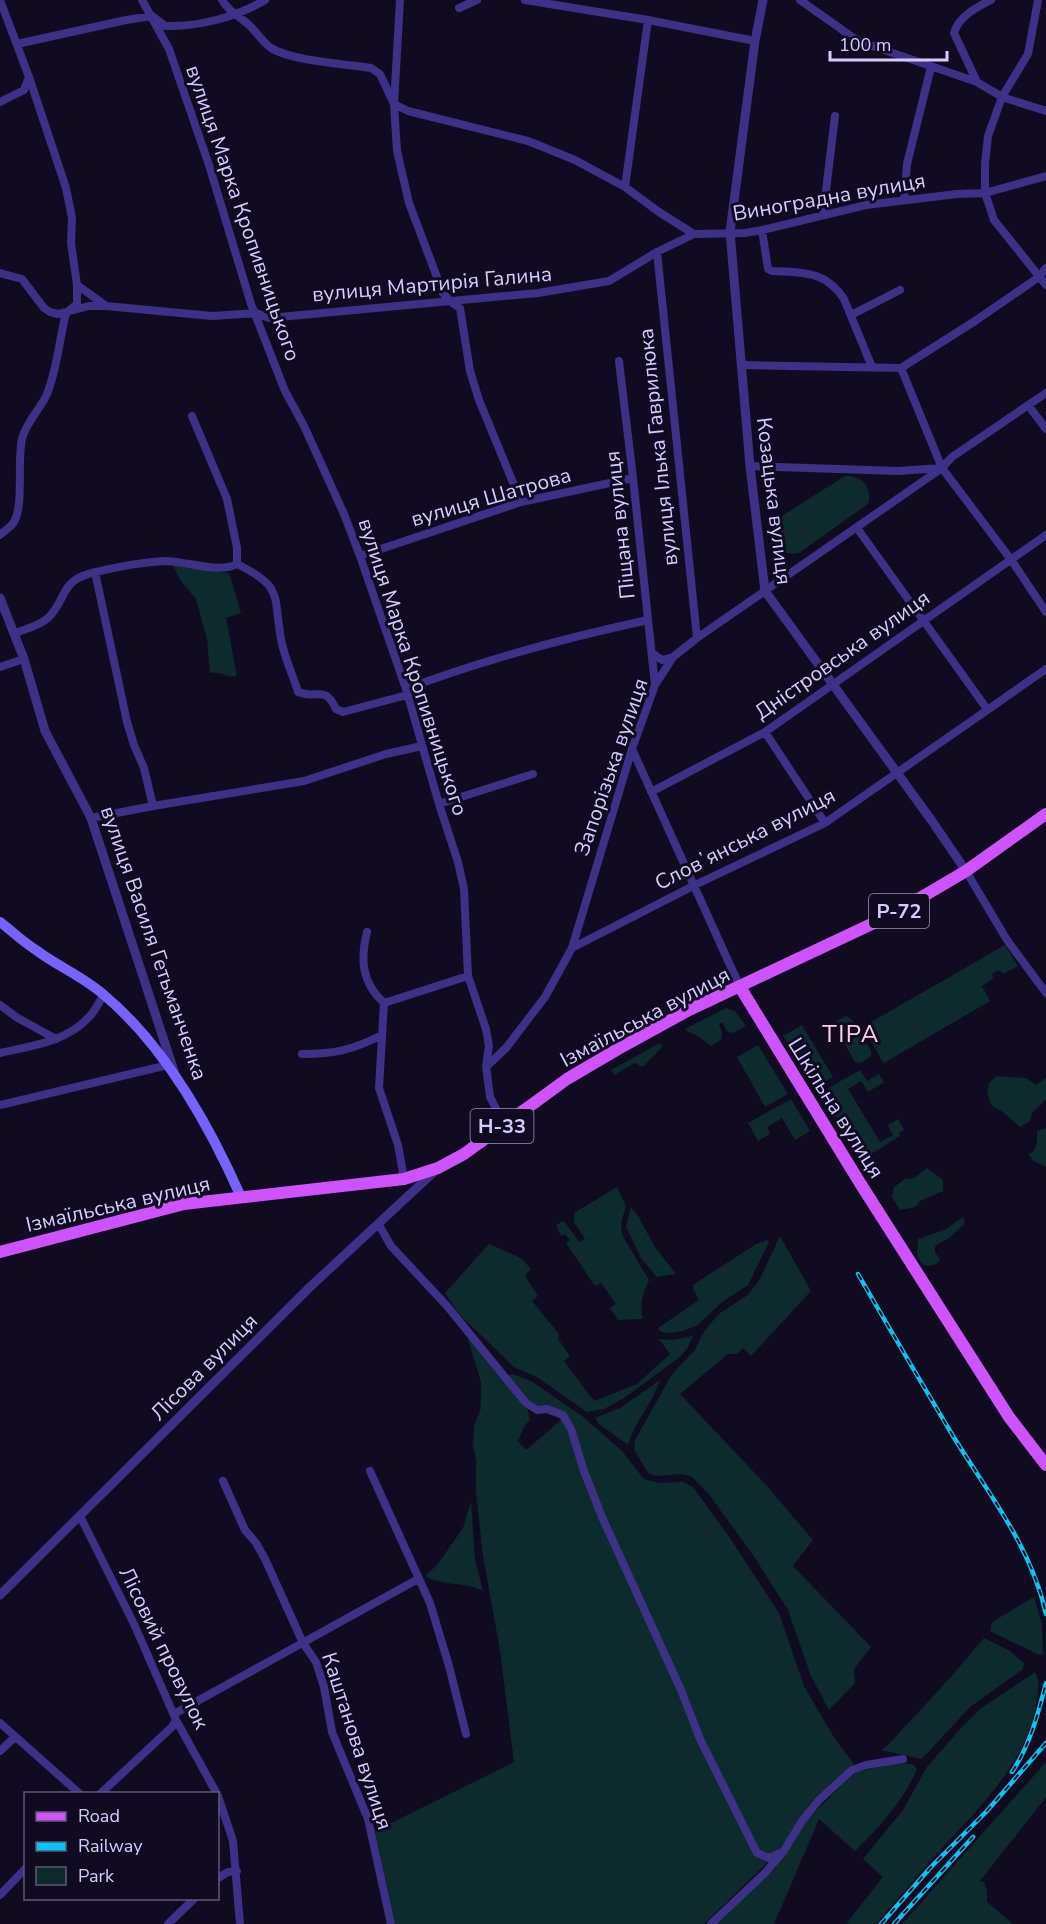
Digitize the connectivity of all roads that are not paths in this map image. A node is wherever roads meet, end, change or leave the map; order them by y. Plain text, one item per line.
1 (0, 0) edge
2 (142, 0) edge
3 (222, 0) edge
4 (265, 0) edge
5 (400, 0) edge
6 (477, 0) edge
7 (525, 0) edge
8 (763, 0) edge
9 (800, 0) edge
10 (991, 0) edge
11 (1038, 0) edge
12 (459, 8) dead end
13 (234, 15) junction
14 (152, 16) junction
15 (648, 20) junction
16 (177, 27) junction
17 (164, 40) junction
18 (754, 41) junction
19 (17, 44) junction
20 (931, 67) junction
21 (29, 77) junction
22 (977, 82) junction
23 (1002, 97) junction
24 (0, 102) edge
25 (394, 105) junction
26 (1046, 111) edge
27 (834, 117) dead end
28 (1046, 176) edge
29 (625, 187) junction
30 (986, 193) junction
31 (904, 200) junction
32 (823, 215) junction
33 (762, 230) junction
34 (730, 232) junction
35 (694, 234) junction
36 (657, 252) junction
37 (1046, 268) edge
38 (0, 273) edge
39 (1039, 277) junction
40 (78, 285) junction
41 (1046, 285) edge
42 (900, 290) dead end
43 (451, 302) junction
44 (106, 306) junction
45 (67, 312) junction
46 (256, 313) junction
47 (851, 315) junction
48 (619, 361) dead end
49 (741, 365) junction
50 (872, 367) junction
51 (901, 368) junction
52 (1046, 393) edge
53 (1028, 405) junction
54 (192, 416) dead end
55 (1046, 429) edge
56 (750, 466) junction
57 (942, 468) junction
58 (633, 478) junction
59 (521, 502) junction
60 (857, 528) junction
61 (0, 535) edge
62 (1046, 535) edge
63 (360, 556) junction
64 (1012, 561) junction
65 (237, 564) junction
66 (94, 572) junction
67 (765, 591) junction
68 (0, 598) edge
69 (1046, 612) edge
70 (924, 619) junction
71 (648, 620) junction
72 (15, 633) junction
73 (697, 638) junction
74 (652, 653) junction
75 (673, 657) junction
76 (24, 659) junction
77 (0, 667) edge
78 (1046, 669) edge
79 (831, 684) junction
80 (655, 685) junction
81 (407, 692) junction
82 (987, 709) junction
83 (765, 732) junction
84 (422, 746) junction
85 (632, 749) junction
86 (897, 772) junction
87 (533, 774) dead end
88 (651, 792) junction
89 (439, 804) junction
90 (153, 806) junction
91 (1046, 814) edge
92 (91, 818) junction
93 (825, 823) junction
94 (966, 872) junction
95 (695, 885) junction
96 (0, 922) edge
97 (367, 932) dead end
98 (572, 948) junction
99 (468, 976) junction
100 (740, 987) junction
101 (1046, 993) edge
102 (104, 994) junction
103 (384, 1003) junction
104 (0, 1005) edge
105 (382, 1035) junction
106 (57, 1039) junction
107 (0, 1053) edge
108 (302, 1054) dead end
109 (168, 1065) junction
110 (486, 1066) junction
111 (177, 1079) junction
112 (0, 1105) edge
113 (504, 1124) junction
114 (438, 1168) junction
115 (404, 1179) junction
116 (242, 1197) junction
117 (379, 1225) junction
118 (0, 1252) edge
119 (1046, 1465) edge
120 (370, 1471) dead end
121 (223, 1481) dead end
122 (80, 1516) junction
123 (418, 1579) junction
124 (0, 1595) edge
125 (303, 1643) junction
126 (175, 1717) junction
127 (0, 1724) edge
128 (466, 1734) dead end
129 (15, 1737) junction
130 (0, 1751) edge
131 (903, 1759) dead end
132 (78, 1792) edge
133 (102, 1792) edge
134 (215, 1792) edge
135 (219, 1801) edge
136 (783, 1852) junction
137 (24, 1871) edge
138 (237, 1871) junction
139 (219, 1877) edge
140 (0, 1894) edge
141 (194, 1900) edge
142 (168, 1924) edge
143 (240, 1924) edge
144 (391, 1924) edge
145 (711, 1924) edge

1 - 19 street
2 - 14 street, вулиця Марка Кропивницького
3 - 13 street
4 - 13 street
5 - 25 street
6 - 12 street
7 - 15 street
8 - 18 street, Козацька вулиця
9 - 20 street
10 - 22 street
11 - 23 street
13 - 16 street
13 - 25 street
14 - 16 street
14 - 17 street, вулиця Марка Кропивницького
14 - 19 street
15 - 18 street
15 - 29 street
16 - 17 street
17 - 46 street, вулиця Марка Кропивницького
18 - 34 street, Козацька вулиця
19 - 21 street
20 - 22 street
20 - 31 street
21 - 24 street
21 - 40 street
22 - 23 street
23 - 26 street
23 - 30 street
25 - 29 street
25 - 43 street
27 - 32 street
28 - 30 street, Виноградна вулиця
29 - 35 street
30 - 31 street, Виноградна вулиця
30 - 39 street
31 - 32 street, Виноградна вулиця
32 - 33 street, Виноградна вулиця
33 - 34 street, Виноградна вулиця
33 - 47 street
34 - 35 street, Виноградна вулиця
34 - 49 street, Козацька вулиця
35 - 36 street, вулиця Мартирія Галина
36 - 43 street, вулиця Мартирія Галина
36 - 73 street, вулиця Ілька Гаврилюка
37 - 39 street
38 - 45 street, вулиця Мартирія Галина
39 - 41 street
39 - 51 street
40 - 44 street
40 - 45 street
42 - 47 street
43 - 46 street, вулиця Мартирія Галина
43 - 59 street
44 - 45 street, вулиця Мартирія Галина
44 - 46 street, вулиця Мартирія Галина
45 - 61 street
46 - 63 street, вулиця Марка Кропивницького
47 - 50 street
48 - 58 street, Піщана вулиця
49 - 50 street
49 - 56 street, Козацька вулиця
50 - 51 street
51 - 57 street
52 - 53 street, Запорізька вулиця
53 - 55 street
53 - 57 street, Запорізька вулиця
54 - 65 street
56 - 57 street
56 - 67 street, Козацька вулиця
57 - 60 street, Запорізька вулиця
57 - 64 street
58 - 59 street, вулиця Шатрова
58 - 71 street, Піщана вулиця
59 - 63 street, вулиця Шатрова
60 - 67 street, Запорізька вулиця
60 - 70 street
62 - 64 street, Дністровська вулиця
63 - 81 street, вулиця Марка Кропивницького
64 - 69 street
64 - 70 street, Дністровська вулиця
65 - 66 street
65 - 81 street
66 - 72 street
66 - 90 street
67 - 73 street, Запорізька вулиця
67 - 79 street, Козацька вулиця
68 - 72 street, вулиця Василя Гетьманченка
70 - 79 street, Дністровська вулиця
70 - 82 street
71 - 74 street, Піщана вулиця
71 - 81 street
72 - 76 street, вулиця Василя Гетьманченка
73 - 75 street, Запорізька вулиця
74 - 75 street
74 - 80 street, Піщана вулиця
75 - 80 street, Запорізька вулиця
76 - 77 street
76 - 92 street, вулиця Василя Гетьманченка
78 - 82 street, Словʼянська вулиця
79 - 83 street, Дністровська вулиця
79 - 86 street, Козацька вулиця
80 - 85 street, Запорізька вулиця
81 - 84 street, вулиця Марка Кропивницького
82 - 86 street, Словʼянська вулиця
83 - 88 street, Дністровська вулиця
83 - 93 street
84 - 89 street, вулиця Марка Кропивницького
84 - 90 street
85 - 88 street, Шкільна вулиця
85 - 98 street, Запорізька вулиця
86 - 93 street, Словʼянська вулиця
86 - 94 street, Козацька вулиця
87 - 89 street
88 - 95 street, Шкільна вулиця
89 - 99 street, вулиця Марка Кропивницького
90 - 92 street
91 - 94 main road, Ізмаїльська вулиця / Р-72
92 - 111 street, вулиця Василя Гетьманченка
93 - 95 street, Словʼянська вулиця
94 - 100 main road, Ізмаїльська вулиця / Р-72
94 - 101 street, Козацька вулиця
95 - 98 street, Словʼянська вулиця
95 - 100 street, Шкільна вулиця
96 - 102 main road
97 - 103 street
98 - 110 street, Запорізька вулиця
99 - 103 street
99 - 110 street, вулиця Марка Кропивницького
100 - 113 main road, Ізмаїльська вулиця / Н-33
100 - 119 main road, Шкільна вулиця
102 - 106 street
102 - 109 main road
103 - 105 street
104 - 106 street
105 - 108 street
105 - 115 street
106 - 107 street
109 - 111 main road
109 - 112 street
110 - 113 street, вулиця Марка Кропивницького
111 - 116 main road, вулиця Василя Гетьманченка
113 - 114 main road, Ізмаїльська вулиця / Н-33
114 - 115 main road, Ізмаїльська вулиця / Н-33
114 - 117 street, Лісова вулиця
115 - 116 main road, Ізмаїльська вулиця / Н-33
116 - 118 main road, Ізмаїльська вулиця / Н-33
117 - 122 street, Лісова вулиця
117 - 136 street
120 - 123 street
121 - 125 street, Каштанова вулиця
122 - 124 street, Лісова вулиця
122 - 126 street, Лісовий провулок
123 - 125 street
123 - 128 street
125 - 126 street
125 - 144 street, Каштанова вулиця
126 - 133 street
126 - 134 street, Лісовий провулок
127 - 129 street
129 - 130 street
129 - 132 street
131 - 136 street
135 - 138 street, Лісовий провулок
136 - 145 street
137 - 140 street
138 - 139 street
138 - 143 street, Лісовий провулок
141 - 142 street

